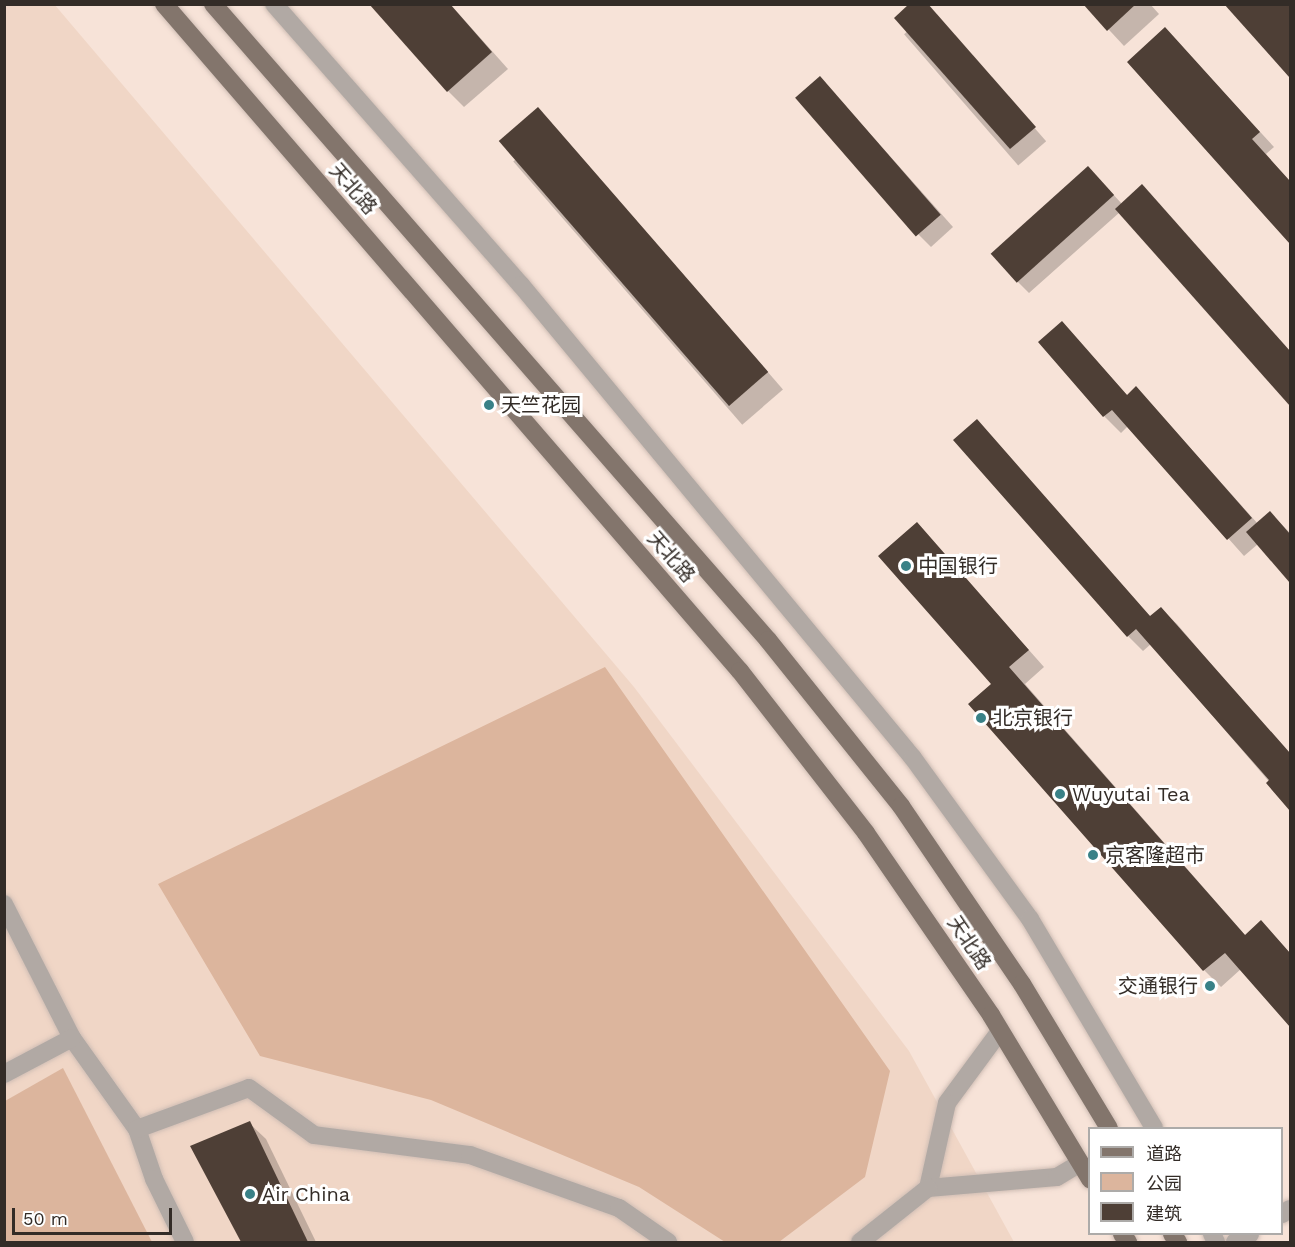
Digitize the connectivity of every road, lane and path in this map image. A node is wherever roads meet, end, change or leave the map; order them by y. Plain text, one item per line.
1 (164, 4) edge
2 (213, 4) edge
3 (274, 4) edge
4 (4, 904) edge
5 (1000, 1031) junction
6 (72, 1038) junction
7 (4, 1074) edge
8 (1108, 1127) edge
9 (1153, 1127) edge
10 (137, 1129) junction
11 (1080, 1163) junction
12 (1088, 1177) edge
13 (928, 1188) junction
14 (185, 1242) edge
15 (668, 1242) edge
16 (860, 1242) edge

1 - 5 main road, 天北路
2 - 8 main road, 天北路
3 - 9 street
4 - 6 street
5 - 11 main road, 天北路
5 - 13 street
6 - 7 street
6 - 10 street
10 - 14 street
10 - 15 street
11 - 12 main road, 天北路
11 - 13 street
13 - 16 street

